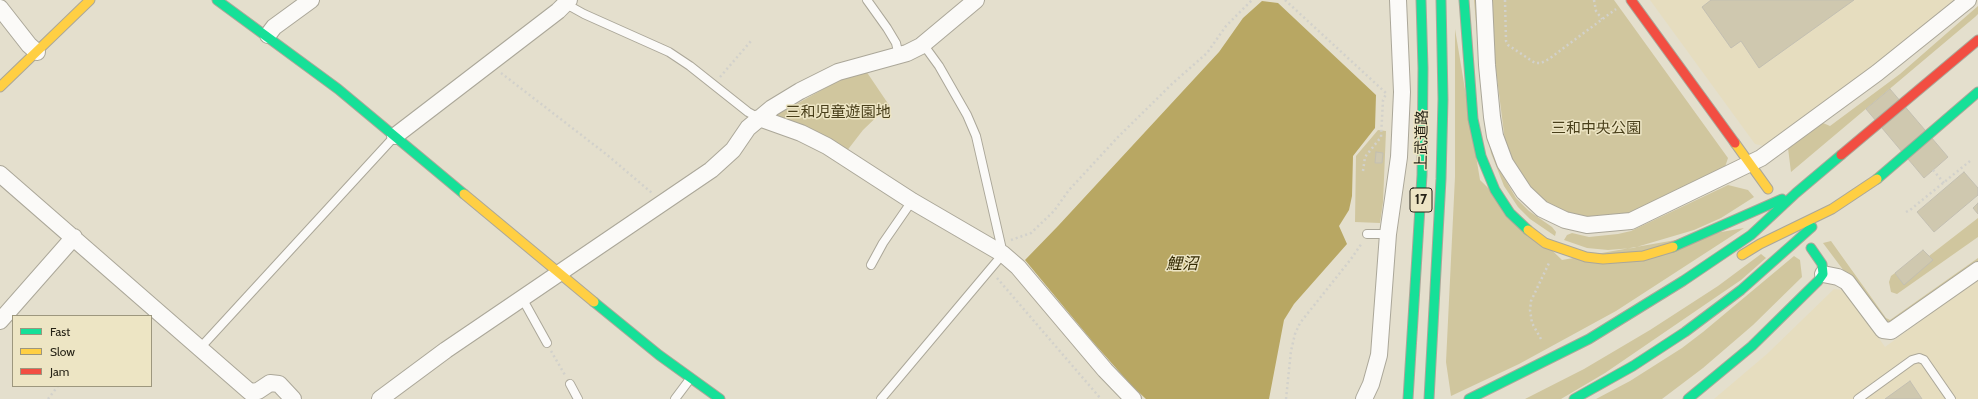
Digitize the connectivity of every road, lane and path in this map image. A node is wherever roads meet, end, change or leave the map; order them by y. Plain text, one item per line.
1 (90, 0) edge
2 (218, 0) edge
3 (311, 0) edge
4 (867, 0) edge
5 (976, 0) edge
6 (1252, 0) edge
7 (1285, 0) edge
8 (1398, 0) edge
9 (1422, 0) edge
10 (1441, 0) edge
11 (1464, 0) edge
12 (1484, 0) edge
13 (1505, 0) edge
14 (1594, 0) edge
15 (1631, 0) edge
16 (1968, 0) edge
17 (568, 2) edge
18 (1618, 7) dead end
19 (0, 8) edge
20 (1602, 19) junction
21 (268, 35) junction
22 (1978, 36) edge
23 (751, 41) dead end
24 (1975, 42) edge
25 (923, 44) junction
26 (37, 52) junction
27 (899, 56) junction
28 (490, 64) junction
29 (713, 84) junction
30 (0, 87) edge
31 (1402, 92) junction
32 (1978, 92) edge
33 (1386, 94) junction
34 (759, 118) junction
35 (395, 136) junction
36 (1970, 161) dead end
37 (1749, 164) junction
38 (1933, 170) dead end
39 (1363, 171) dead end
40 (0, 174) edge
41 (1944, 183) junction
42 (1768, 189) dead end
43 (1796, 193) junction
44 (912, 201) junction
45 (663, 202) junction
46 (1832, 209) junction
47 (1906, 212) dead end
48 (1367, 234) joint
49 (1388, 234) junction
50 (74, 237) junction
51 (1001, 248) junction
52 (1811, 248) dead end
53 (1550, 259) dead end
54 (1734, 261) dead end
55 (871, 265) dead end
56 (1978, 270) edge
57 (989, 272) junction
58 (559, 273) junction
59 (1823, 274) junction
60 (522, 298) junction
61 (0, 322) edge
62 (1541, 339) dead end
63 (547, 343) joint
64 (201, 347) junction
65 (1412, 351) junction
66 (691, 378) junction
67 (570, 384) joint
68 (57, 387) edge
69 (48, 399) edge
70 (293, 399) edge
71 (380, 399) edge
72 (578, 399) edge
73 (675, 399) edge
74 (720, 399) edge
75 (881, 399) edge
76 (1101, 399) edge
77 (1133, 399) edge
78 (1286, 399) edge
79 (1364, 399) edge
80 (1403, 399) edge
81 (1408, 399) edge
82 (1429, 399) edge
83 (1469, 399) edge
84 (1574, 399) edge
85 (1688, 399) edge
86 (1858, 399) edge
87 (1951, 399) edge

1 - 26 main road
2 - 21 main road
3 - 21 street
4 - 27 lane
5 - 25 street
6 - 51 path
7 - 33 path
8 - 31 street
9 - 65 main road, 上武道路 / 17
10 - 82 main road, 上武道路 / 17
11 - 43 main road
12 - 37 street
13 - 20 path
14 - 20 path
15 - 37 main road
16 - 37 street
17 - 28 street
17 - 29 lane
18 - 20 path
19 - 26 street
21 - 35 main road
22 - 24 main road
23 - 29 path
24 - 43 main road
25 - 27 street
25 - 51 lane
26 - 30 main road
27 - 34 street
28 - 35 street
28 - 45 path
29 - 34 lane
31 - 33 path
31 - 49 street
32 - 46 main road
33 - 39 path
34 - 44 street
34 - 45 street
35 - 58 main road
35 - 64 lane
36 - 41 path
37 - 42 main road
38 - 41 path
40 - 50 street
41 - 47 path
43 - 83 main road
44 - 51 street
44 - 55 lane
45 - 58 street
46 - 54 main road
46 - 84 main road
48 - 49 lane
48 - 78 path
49 - 79 street
50 - 61 street
50 - 64 street
51 - 57 lane
51 - 77 street
52 - 59 main road
53 - 62 path
56 - 59 street
57 - 75 lane
57 - 76 path
58 - 60 street
58 - 66 main road
59 - 85 main road
60 - 63 lane
60 - 71 street
63 - 67 path
64 - 70 street
65 - 80 main road
65 - 81 main road, 上武道路 / 17
66 - 73 lane
66 - 74 main road
67 - 72 lane
68 - 69 path
86 - 87 lane

